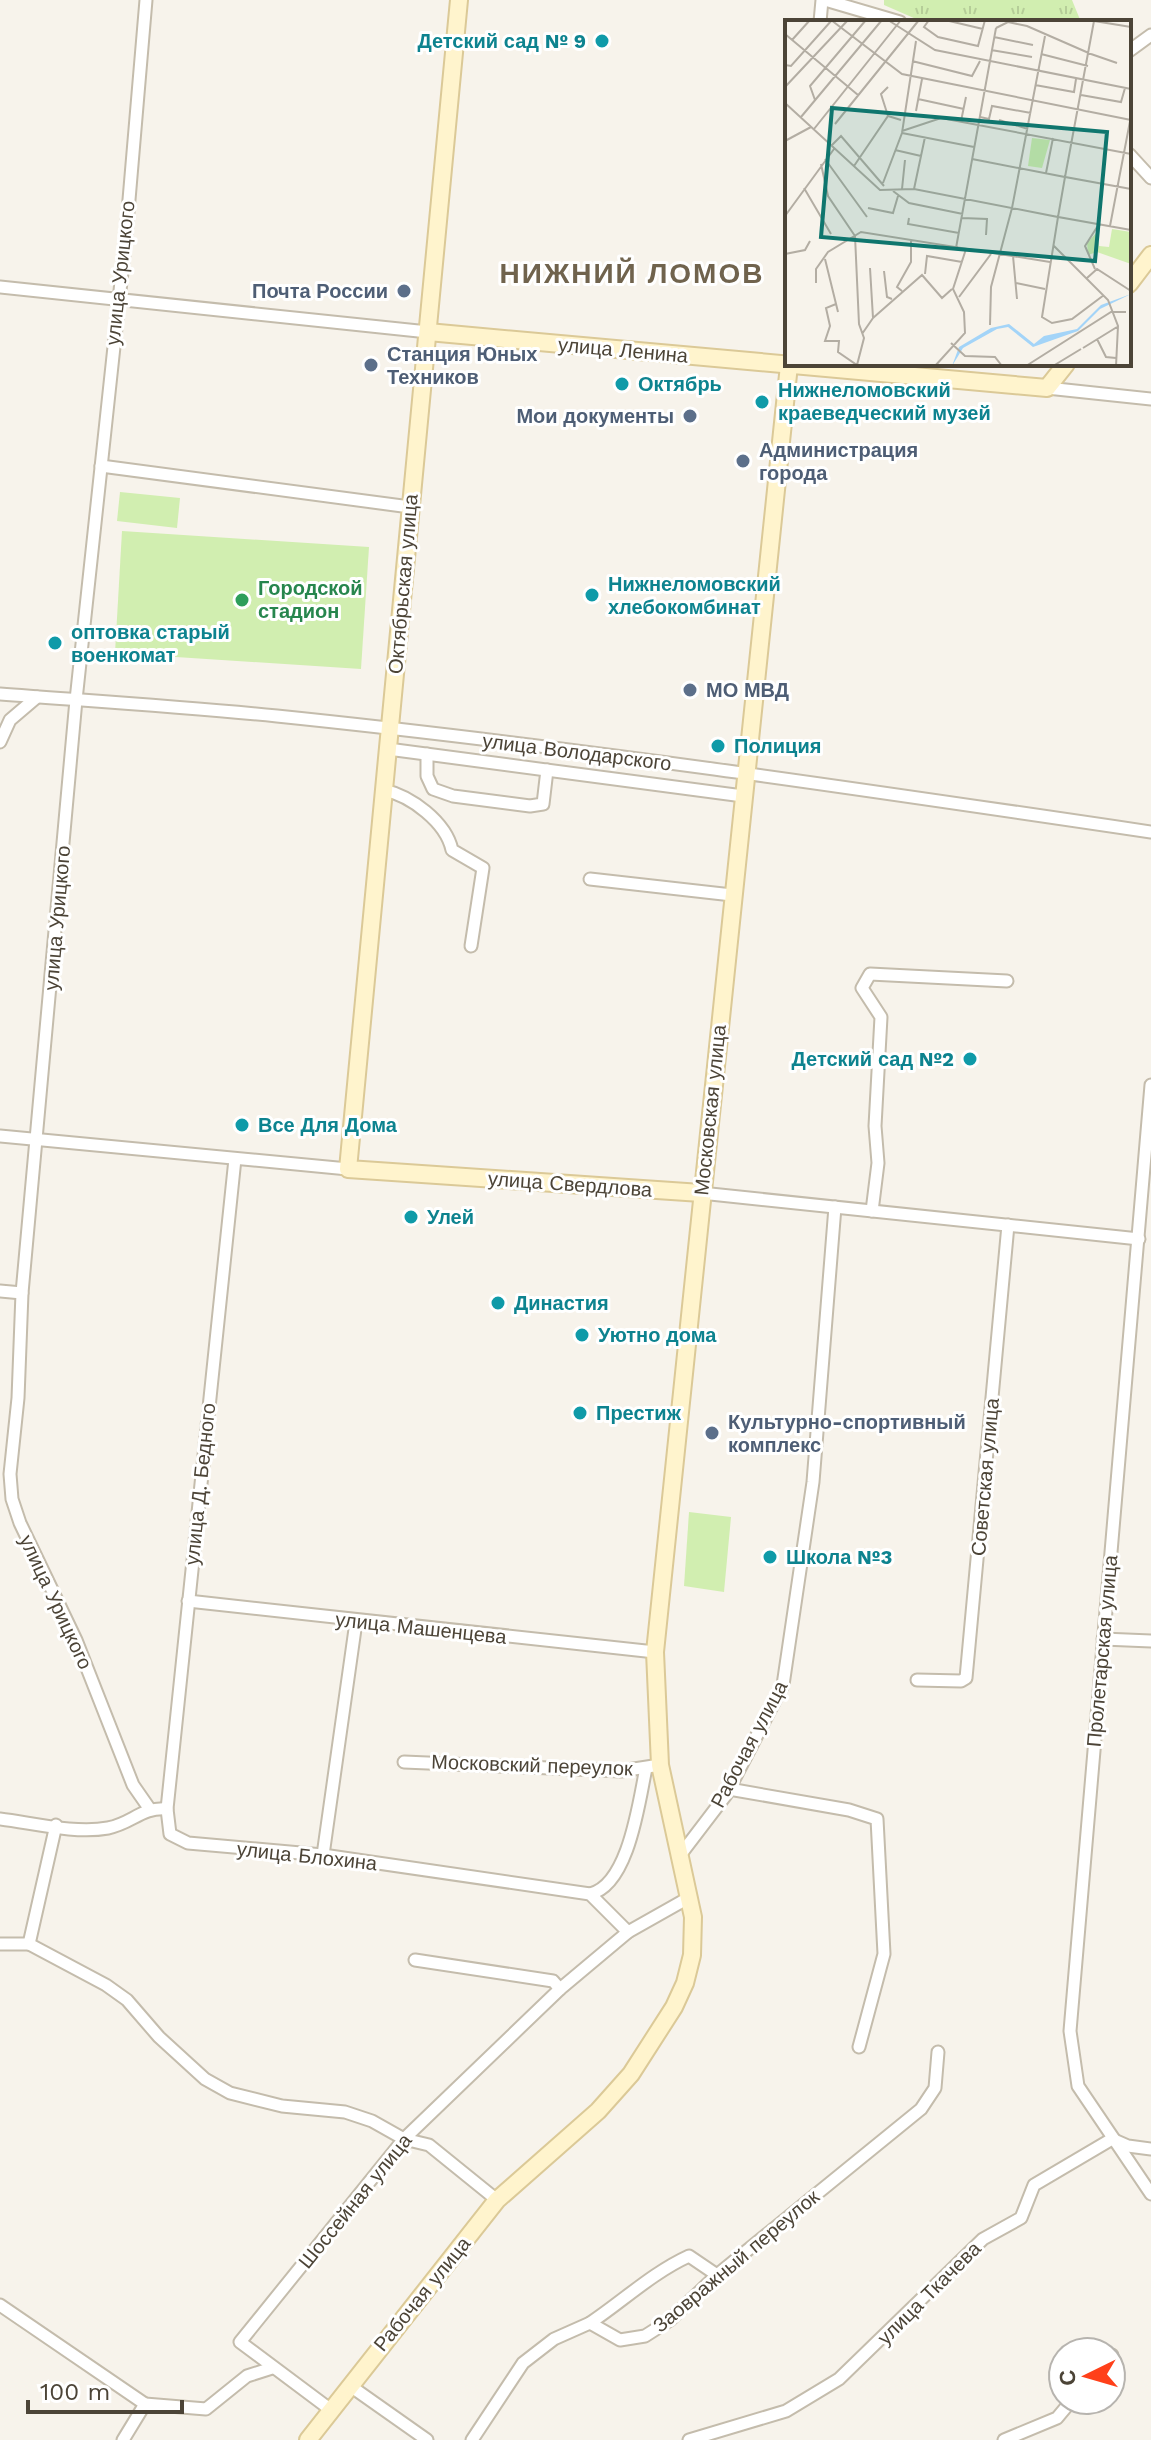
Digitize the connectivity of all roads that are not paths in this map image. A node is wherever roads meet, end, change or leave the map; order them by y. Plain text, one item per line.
1 (146, 0) edge
2 (459, 0) edge
3 (823, 0) edge
4 (820, 20) edge
5 (893, 20) edge
6 (1151, 35) edge
7 (1131, 50) edge
8 (1131, 156) edge
9 (1151, 178) edge
10 (1151, 255) edge
11 (1131, 281) edge
12 (0, 287) edge
13 (117, 300) junction
14 (428, 332) junction
15 (785, 364) edge
16 (789, 366) edge
17 (810, 366) edge
18 (1064, 366) edge
19 (1047, 388) junction
20 (1151, 399) edge
21 (101, 466) junction
22 (410, 507) junction
23 (0, 694) edge
24 (37, 697) junction
25 (76, 700) junction
26 (390, 729) junction
27 (0, 742) edge
28 (388, 749) junction
29 (427, 754) junction
30 (547, 770) junction
31 (746, 772) junction
32 (384, 790) junction
33 (743, 796) junction
34 (1151, 832) edge
35 (590, 879) dead end
36 (732, 895) junction
37 (471, 946) dead end
38 (1007, 981) dead end
39 (1151, 1085) edge
40 (0, 1136) edge
41 (37, 1140) junction
42 (1147, 1153) edge
43 (235, 1159) junction
44 (348, 1169) junction
45 (701, 1193) junction
46 (835, 1207) junction
47 (872, 1211) junction
48 (1008, 1225) junction
49 (1139, 1239) junction
50 (0, 1291) edge
51 (22, 1293) junction
52 (188, 1601) junction
53 (356, 1622) junction
54 (1103, 1639) junction
55 (1151, 1641) edge
56 (655, 1652) junction
57 (917, 1680) dead end
58 (404, 1762) dead end
59 (653, 1766) junction
60 (729, 1789) junction
61 (149, 1808) junction
62 (167, 1809) junction
63 (0, 1819) edge
64 (56, 1825) junction
65 (681, 1854) junction
66 (323, 1855) junction
67 (590, 1894) junction
68 (690, 1897) junction
69 (628, 1932) junction
70 (0, 1944) edge
71 (29, 1944) junction
72 (415, 1960) dead end
73 (560, 1989) junction
74 (859, 2047) dead end
75 (938, 2052) dead end
76 (404, 2139) junction
77 (1112, 2139) junction
78 (1151, 2149) edge
79 (1151, 2194) edge
80 (497, 2200) junction
81 (717, 2275) junction
82 (0, 2305) edge
83 (590, 2323) junction
84 (272, 2368) junction
85 (349, 2385) junction
86 (145, 2404) junction
87 (331, 2410) junction
88 (1059, 2416) edge
89 (123, 2440) edge
90 (308, 2440) edge
91 (427, 2440) edge
92 (472, 2440) edge
93 (689, 2440) edge
94 (1004, 2440) edge

1 - 13 street, улица Урицкого
2 - 14 main road, Октябрьская улица
3 - 4 street
3 - 5 street
6 - 7 street
8 - 9 street
10 - 11 main road
12 - 13 street, улица Ленина
13 - 14 street, улица Ленина
13 - 21 street, улица Урицкого
14 - 15 main road, улица Ленина
14 - 22 main road, Октябрьская улица
16 - 31 main road, Московская улица
17 - 19 main road, улица Ленина
18 - 19 main road
19 - 20 street, улица Ленина
21 - 22 street
21 - 25 street, улица Урицкого
22 - 26 main road, Октябрьская улица
23 - 24 street, улица Володарского
24 - 25 street, улица Володарского
24 - 27 street
25 - 26 street, улица Володарского
25 - 41 street, улица Урицкого
26 - 28 main road, Октябрьская улица
26 - 31 street, улица Володарского
28 - 29 street
28 - 32 main road, Октябрьская улица
29 - 30 street
29 - 30 street
30 - 33 street
31 - 33 main road, Московская улица
31 - 34 street, улица Володарского
32 - 37 street
32 - 44 main road, Октябрьская улица
33 - 36 main road, Московская улица
35 - 36 street
36 - 45 main road, Московская улица
38 - 47 street
39 - 42 street, Пролетарская улица
40 - 41 street, улица Свердлова
41 - 43 street, улица Свердлова
41 - 51 street, улица Урицкого
42 - 49 street, Пролетарская улица
43 - 44 street, улица Свердлова
43 - 52 street, улица Д. Бедного
44 - 45 main road, улица Свердлова
45 - 46 street, улица Свердлова
45 - 56 main road, Московская улица
46 - 47 street, улица Свердлова
46 - 60 street, Рабочая улица
47 - 48 street, улица Свердлова
48 - 49 street, улица Свердлова
48 - 57 street, Советская улица
49 - 54 street, Пролетарская улица
50 - 51 street
51 - 61 street, улица Урицкого
52 - 53 street, улица Машенцева
52 - 62 street, улица Д. Бедного
53 - 56 street, улица Машенцева
53 - 66 street
54 - 55 street
54 - 77 street, Пролетарская улица
56 - 59 main road, Московская улица
58 - 59 street, Московский переулок
59 - 65 main road, Московская улица
59 - 67 street
60 - 65 street, Рабочая улица
60 - 74 street
61 - 62 street
61 - 64 street
62 - 66 street, улица Блохина
63 - 64 street
64 - 71 street
65 - 68 main road, Рабочая улица
66 - 67 street, улица Блохина
67 - 69 street
68 - 69 street, Шоссейная улица
68 - 80 main road, Рабочая улица
69 - 73 street, Шоссейная улица
70 - 71 street
71 - 76 street
72 - 73 street
73 - 76 street, Шоссейная улица
75 - 81 street, Заовражный переулок
76 - 80 street
76 - 84 street, Шоссейная улица
77 - 78 street
77 - 79 street, Пролетарская улица
77 - 93 street, улица Ткачева
80 - 85 main road, Рабочая улица
81 - 83 street
81 - 83 street, Заовражный переулок
82 - 86 street
83 - 92 street
84 - 86 street
84 - 87 street, Шоссейная улица
85 - 87 main road
85 - 91 street
86 - 89 street
87 - 90 main road
88 - 94 street

